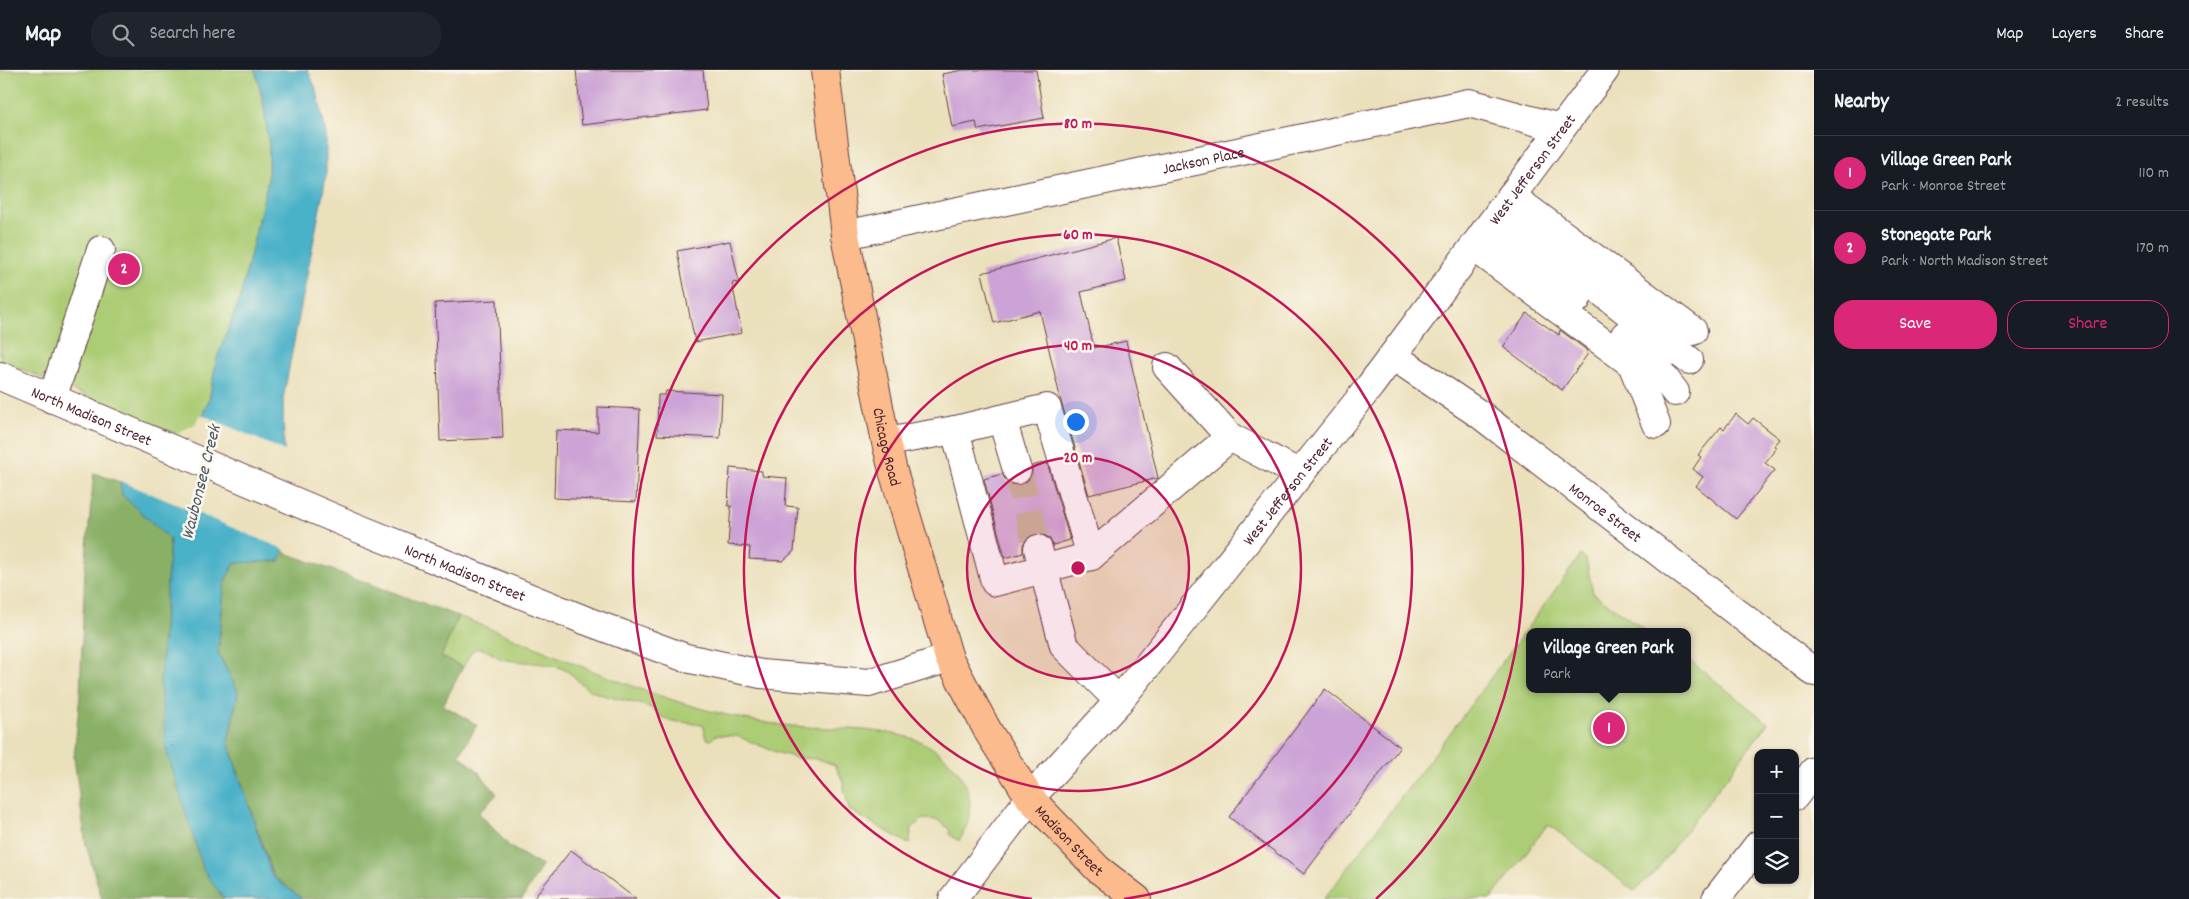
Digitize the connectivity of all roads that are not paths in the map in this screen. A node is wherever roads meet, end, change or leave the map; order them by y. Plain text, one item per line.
1 (825, 70) edge
2 (1605, 70) edge
3 (1560, 128) junction
4 (1492, 222) junction
5 (845, 235) junction
6 (101, 250) dead end
7 (1692, 332) dead end
8 (1393, 356) junction
9 (1689, 360) dead end
10 (1167, 367) dead end
11 (0, 376) edge
12 (1675, 392) dead end
13 (52, 399) junction
14 (1002, 418) junction
15 (1656, 424) dead end
16 (955, 430) junction
17 (1230, 437) junction
18 (886, 442) junction
19 (1017, 470) tunnel mouth
20 (1300, 474) junction
21 (1091, 556) junction
22 (1041, 559) junction
23 (949, 658) junction
24 (1814, 672) edge
25 (1119, 700) junction
26 (1814, 771) edge
27 (1797, 794) edge
28 (1030, 798) junction
29 (1754, 850) edge
30 (953, 899) edge
31 (1137, 899) edge
32 (1716, 899) edge

1 - 5 main road, Chicago Road
2 - 3 street, West Jefferson Street
3 - 4 street, West Jefferson Street
3 - 5 street, Jackson Place
4 - 7 street
4 - 8 street, West Jefferson Street
4 - 9 street
4 - 12 street
4 - 15 street
5 - 18 main road, Chicago Road
6 - 13 street
8 - 20 street, West Jefferson Street
8 - 24 street, Monroe Street
10 - 17 street
11 - 13 street, North Madison Street
13 - 23 street, North Madison Street
14 - 16 street
14 - 19 street
14 - 21 street
16 - 18 street
16 - 22 street
17 - 20 street
17 - 21 street
18 - 23 main road, Chicago Road
20 - 25 street, West Jefferson Street
21 - 22 street
22 - 25 street
23 - 28 main road, Chicago Road
25 - 28 street, West Jefferson Street
26 - 27 street
28 - 30 street, West Jefferson Street
28 - 31 main road, Madison Street
29 - 32 street

